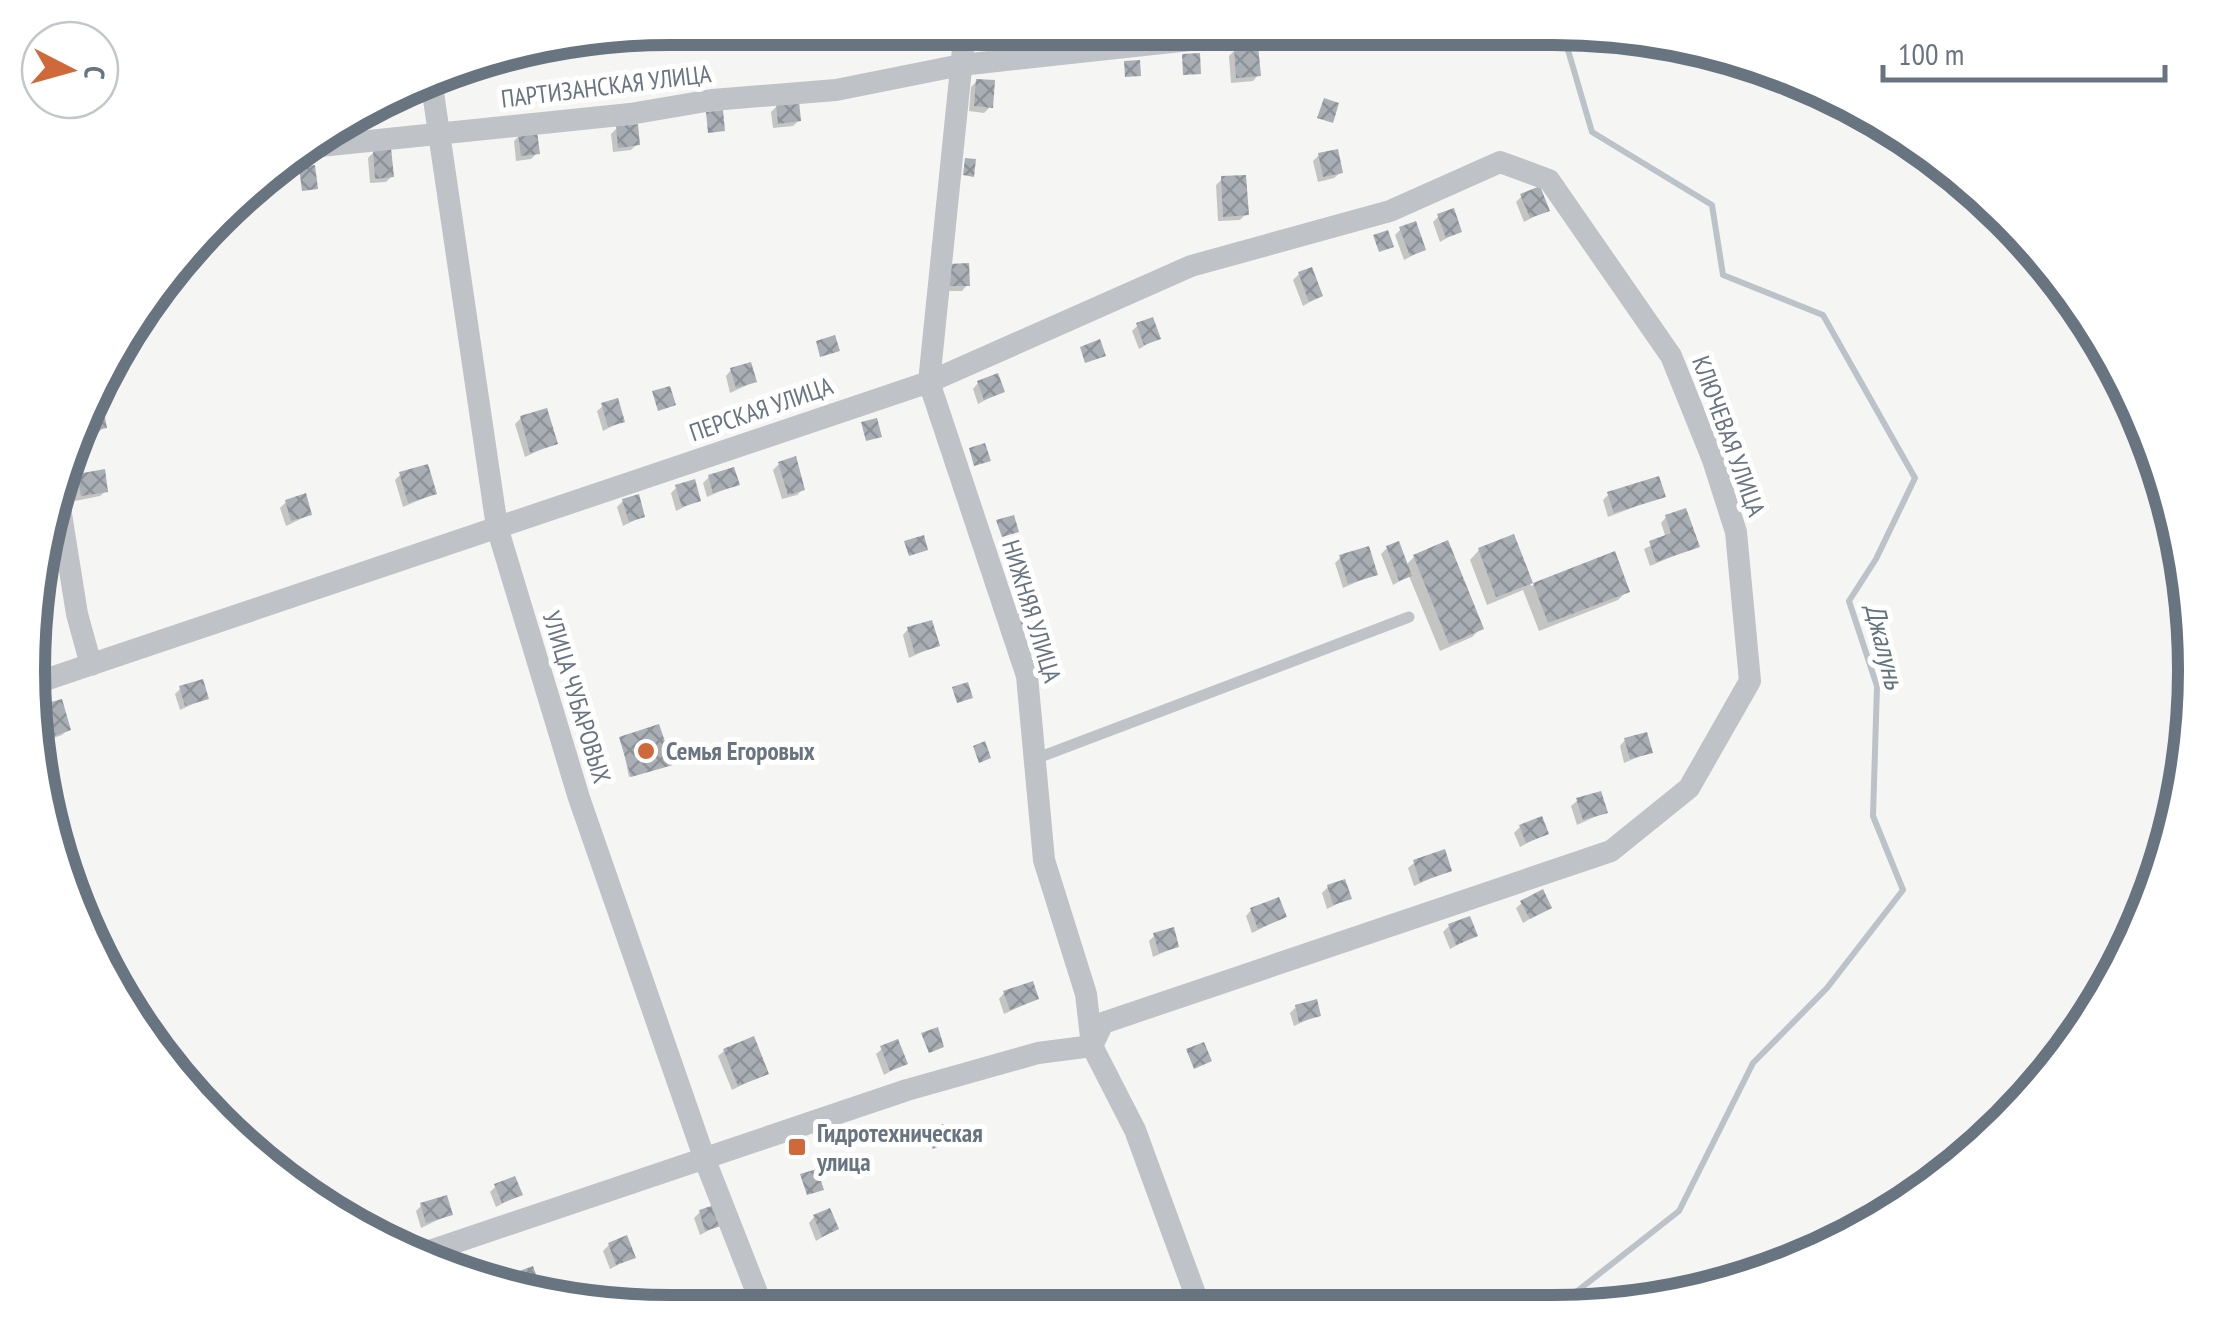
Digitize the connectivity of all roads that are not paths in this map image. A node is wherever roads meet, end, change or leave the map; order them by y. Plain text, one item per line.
1 (963, 45) edge
2 (1145, 45) edge
3 (961, 65) junction
4 (432, 92) edge
5 (437, 134) junction
6 (331, 145) edge
7 (1500, 162) joint
8 (929, 382) junction
9 (63, 523) edge
10 (496, 527) junction
11 (1410, 617) dead end
12 (91, 665) junction
13 (45, 680) edge
14 (1035, 759) junction
15 (1092, 1046) junction
16 (705, 1160) junction
17 (436, 1249) edge
18 (758, 1295) edge
19 (1196, 1295) edge

1 - 3 street, НИЖНЯЯ УЛИЦА
2 - 3 street, ПАРТИЗАНСКАЯ УЛИЦА
3 - 5 street, ПАРТИЗАНСКАЯ УЛИЦА
3 - 8 street, НИЖНЯЯ УЛИЦА
4 - 5 street, УЛИЦА ЧУБАРОВЫХ
5 - 6 street, ПАРТИЗАНСКАЯ УЛИЦА
5 - 10 street, УЛИЦА ЧУБАРОВЫХ
7 - 8 street, ПЕРСКАЯ УЛИЦА
7 - 15 street, КЛЮЧЕВАЯ УЛИЦА
8 - 10 street, ПЕРСКАЯ УЛИЦА
8 - 14 street, НИЖНЯЯ УЛИЦА
9 - 12 street
10 - 12 street, ПЕРСКАЯ УЛИЦА
10 - 16 street, УЛИЦА ЧУБАРОВЫХ
11 - 14 lane
12 - 13 street, ПЕРСКАЯ УЛИЦА
14 - 15 street, НИЖНЯЯ УЛИЦА
15 - 16 street
15 - 19 street, НИЖНЯЯ УЛИЦА
16 - 17 street
16 - 18 street, УЛИЦА ЧУБАРОВЫХ

